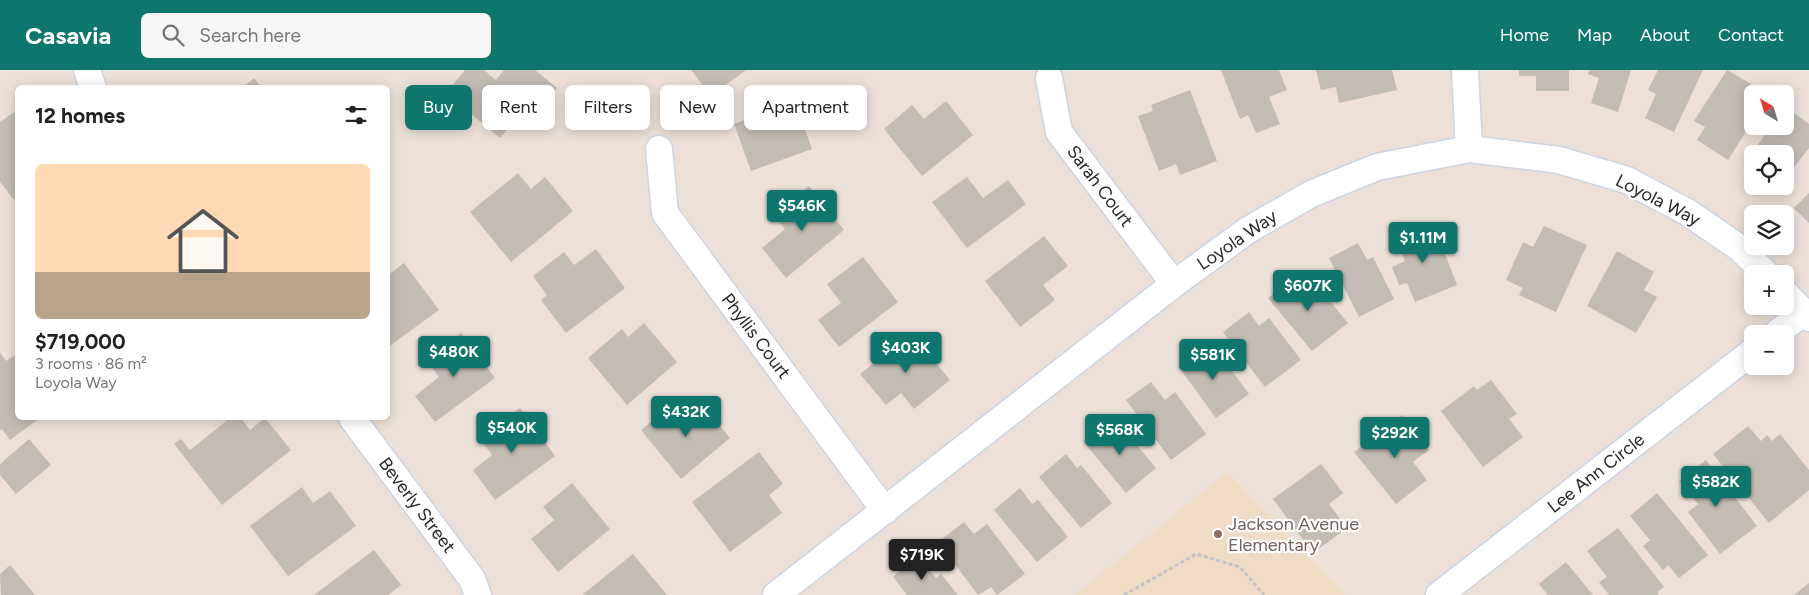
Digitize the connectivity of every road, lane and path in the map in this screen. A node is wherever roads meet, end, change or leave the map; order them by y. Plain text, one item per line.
1 (87, 70) edge
2 (1465, 70) edge
3 (1049, 78) dead end
4 (92, 85) edge
5 (658, 149) dead end
6 (1469, 149) junction
7 (1757, 265) edge
8 (1174, 284) junction
9 (1794, 302) edge
10 (1807, 315) edge
11 (1791, 325) edge
12 (1744, 358) edge
13 (353, 420) edge
14 (885, 511) junction
15 (478, 595) edge
16 (776, 595) edge
17 (1124, 595) edge
18 (1264, 595) edge
19 (1439, 595) edge

1 - 4 street
2 - 6 street
3 - 8 street, Sarah Court
5 - 14 street, Phyllis Court
6 - 7 street, Loyola Way
6 - 8 street, Loyola Way
8 - 14 street, Loyola Way
9 - 10 street
10 - 11 street
12 - 19 street, Lee Ann Circle
13 - 15 street, Beverly Street
14 - 16 street, Loyola Way
17 - 18 path

